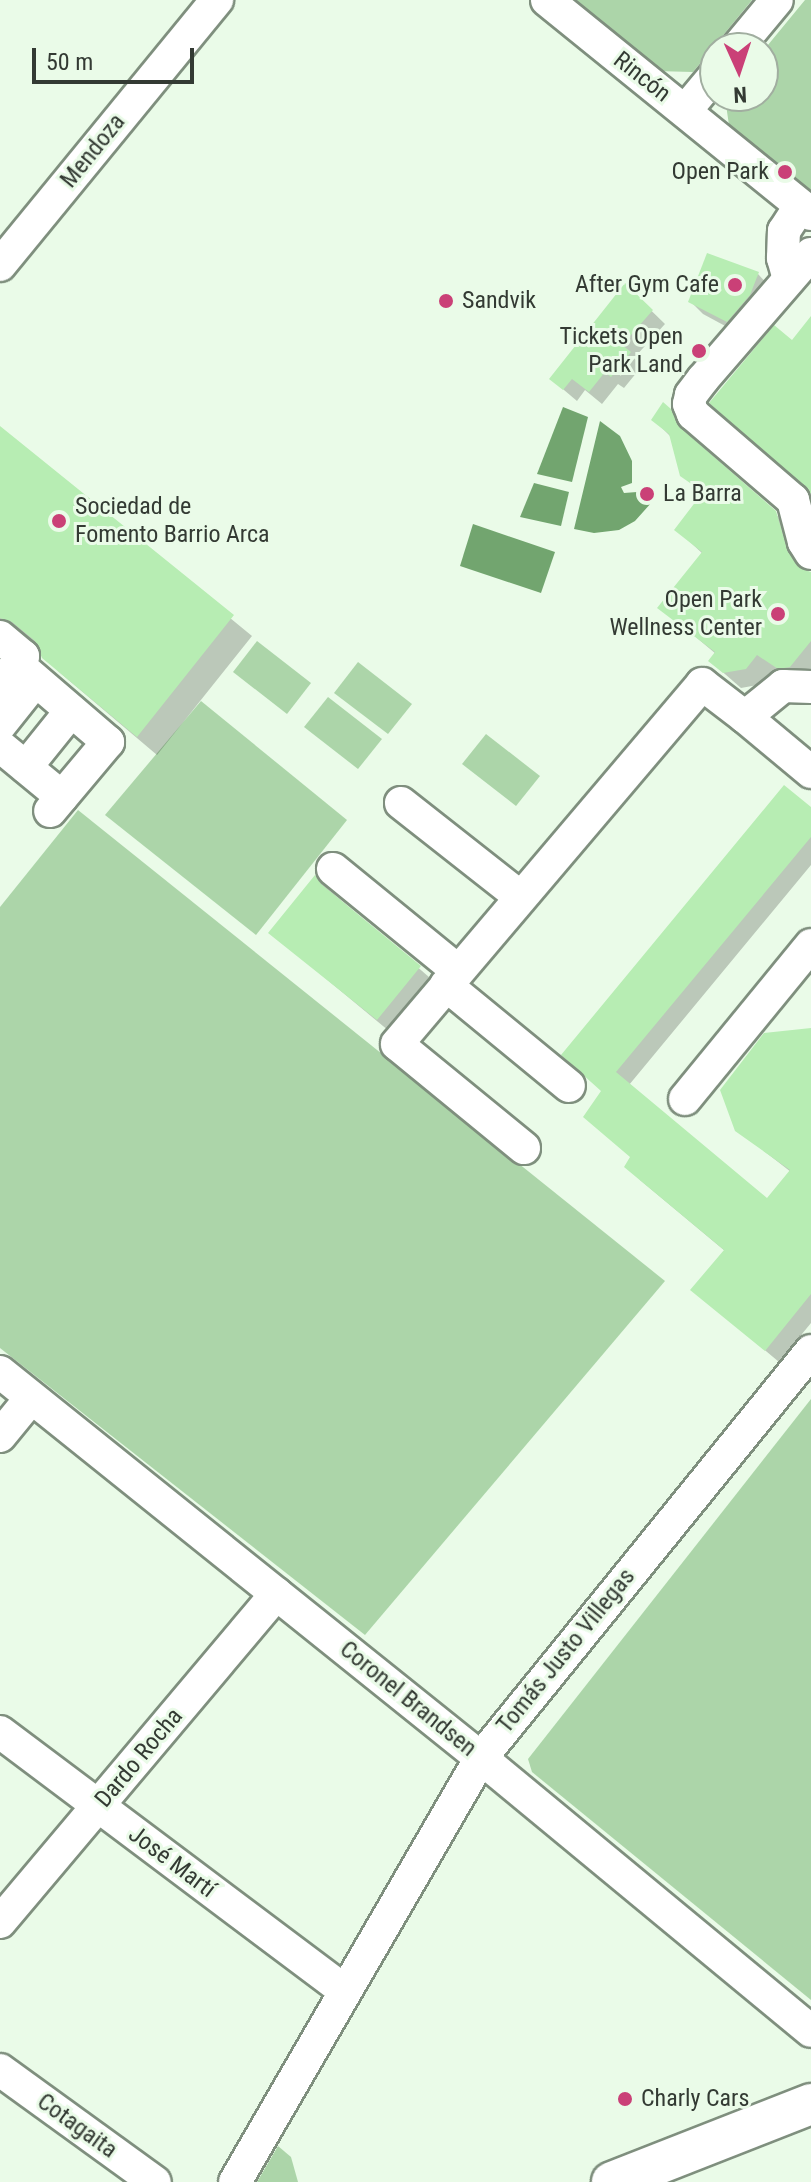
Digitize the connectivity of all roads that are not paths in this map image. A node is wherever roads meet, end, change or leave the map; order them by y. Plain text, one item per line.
1 (217, 0) edge
2 (547, 0) edge
3 (777, 0) edge
4 (750, 32) edge
5 (699, 94) edge
6 (685, 111) junction
7 (806, 210) edge
8 (811, 254) edge
9 (0, 265) edge
10 (789, 279) junction
11 (811, 553) edge
12 (0, 637) edge
13 (17, 676) edge
14 (811, 687) edge
15 (71, 711) junction
16 (745, 717) junction
17 (0, 725) edge
18 (0, 746) edge
19 (26, 767) junction
20 (811, 772) edge
21 (401, 803) dead end
22 (333, 869) dead end
23 (519, 896) junction
24 (811, 945) edge
25 (452, 978) junction
26 (569, 1086) dead end
27 (685, 1099) dead end
28 (524, 1148) dead end
29 (811, 1351) edge
30 (0, 1372) edge
31 (31, 1398) junction
32 (0, 1436) edge
33 (276, 1594) junction
34 (0, 1732) edge
35 (481, 1758) junction
36 (99, 1806) junction
37 (0, 1922) edge
38 (345, 1991) junction
39 (811, 2031) edge
40 (0, 2070) edge
41 (811, 2104) edge
42 (155, 2182) edge
43 (235, 2182) edge
44 (612, 2182) edge

1 - 9 street, Mendoza
2 - 6 street, Rincón
3 - 4 street
5 - 6 street
6 - 7 street, Rincón
7 - 10 street
8 - 10 street
10 - 11 street
12 - 13 street
13 - 15 street
13 - 17 street
14 - 16 street
15 - 19 street
15 - 19 street
16 - 20 street
16 - 23 street
18 - 19 street
21 - 23 street
22 - 25 street
23 - 25 street
24 - 27 street
25 - 26 street
25 - 28 street
29 - 35 street, Tomás Justo Villegas
30 - 31 street, Coronel Brandsen
31 - 32 street
31 - 33 street, Coronel Brandsen
33 - 35 street, Coronel Brandsen
33 - 36 street, Dardo Rocha
34 - 36 street, José Martí
35 - 38 street, Tomás Justo Villegas
35 - 39 street, Coronel Brandsen
36 - 37 street, Dardo Rocha
36 - 38 street, José Martí
38 - 43 street, Tomás Justo Villegas
40 - 42 street, Cotagaita
41 - 44 main road

